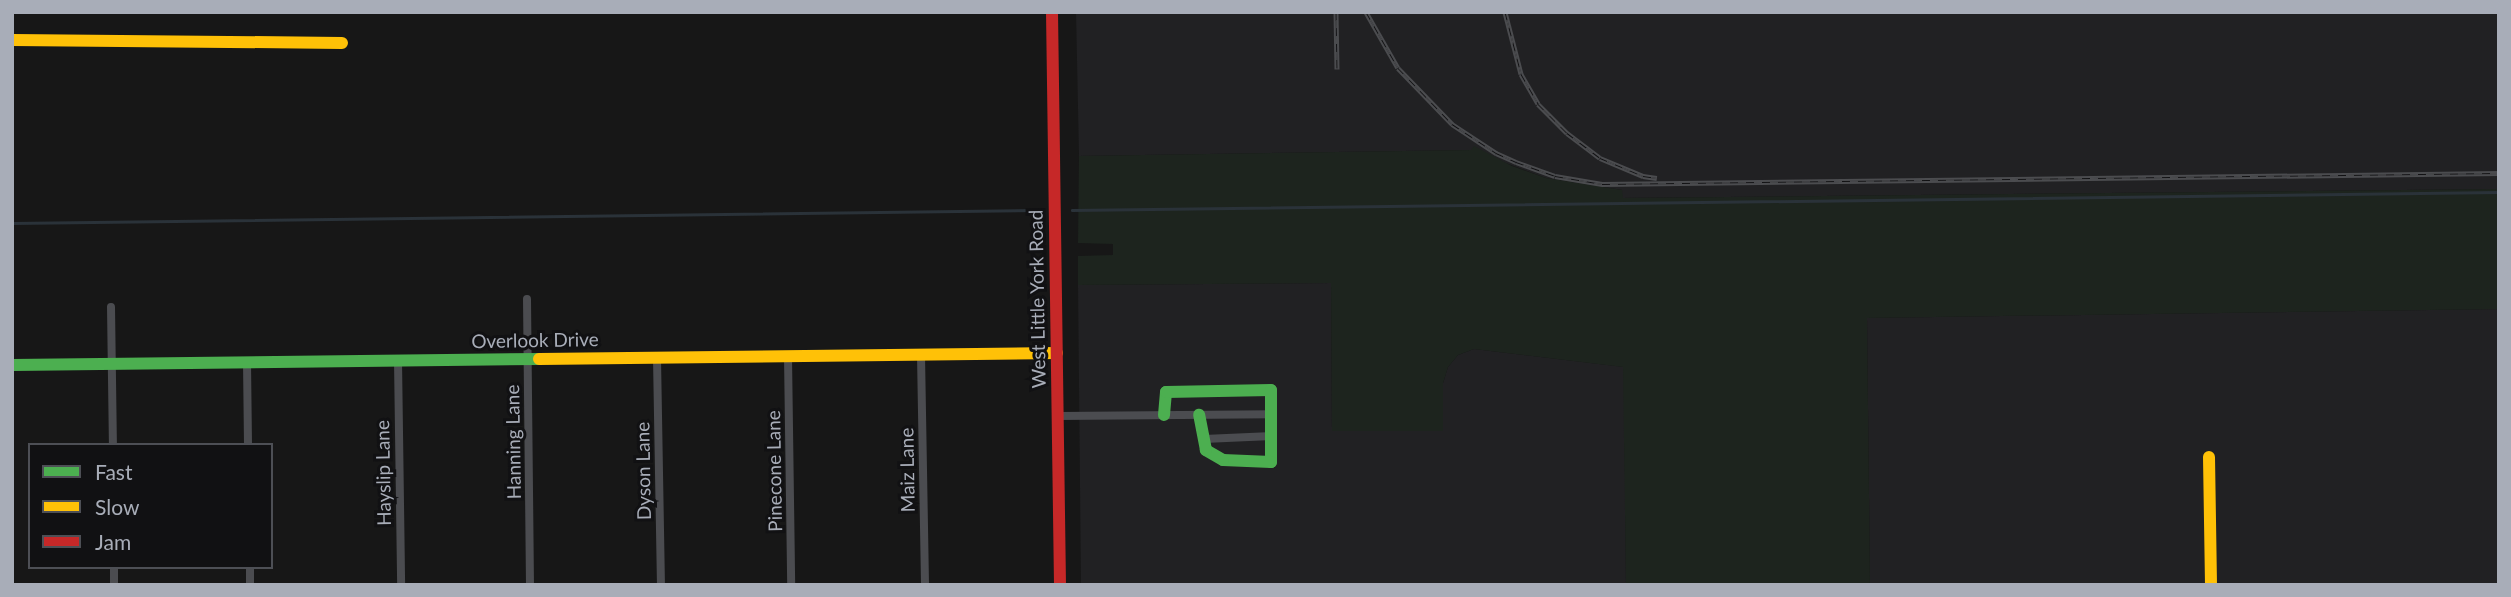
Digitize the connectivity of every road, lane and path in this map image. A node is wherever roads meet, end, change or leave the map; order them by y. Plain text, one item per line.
1 (1052, 12) edge
2 (12, 40) edge
3 (342, 43) dead end
4 (527, 299) dead end
5 (111, 307) dead end
6 (1057, 353) junction
7 (921, 355) junction
8 (788, 356) junction
9 (657, 358) junction
10 (528, 359) junction
11 (398, 360) junction
12 (247, 362) junction
13 (112, 364) junction
14 (12, 365) edge
15 (1272, 414) junction
16 (1164, 415) junction
17 (1199, 415) junction
18 (1058, 416) junction
19 (1272, 436) junction
20 (1204, 439) junction
21 (113, 443) edge
22 (248, 443) edge
23 (2210, 457) dead end
24 (401, 585) edge
25 (530, 585) edge
26 (661, 585) edge
27 (791, 585) edge
28 (925, 585) edge
29 (1060, 585) edge
30 (2211, 585) edge

1 - 6 street, West Little York Road
2 - 3 street
4 - 10 street, Hanning Lane
5 - 13 street
6 - 7 street, Overlook Drive
6 - 18 street, West Little York Road
7 - 8 street, Overlook Drive
7 - 28 street, Maiz Lane
8 - 9 street, Overlook Drive
8 - 27 street, Pinecone Lane
9 - 10 street, Overlook Drive
9 - 26 street, Dyson Lane
10 - 11 street, Overlook Drive
10 - 25 street, Hanning Lane
11 - 12 street, Overlook Drive
11 - 24 street, Hayslip Lane
12 - 13 street, Overlook Drive
12 - 22 street
13 - 14 street, Overlook Drive
13 - 21 street
15 - 16 street
15 - 17 street
15 - 19 street
16 - 17 street
16 - 18 street
17 - 20 street
18 - 29 street, West Little York Road
19 - 20 street
19 - 20 street
23 - 30 street

